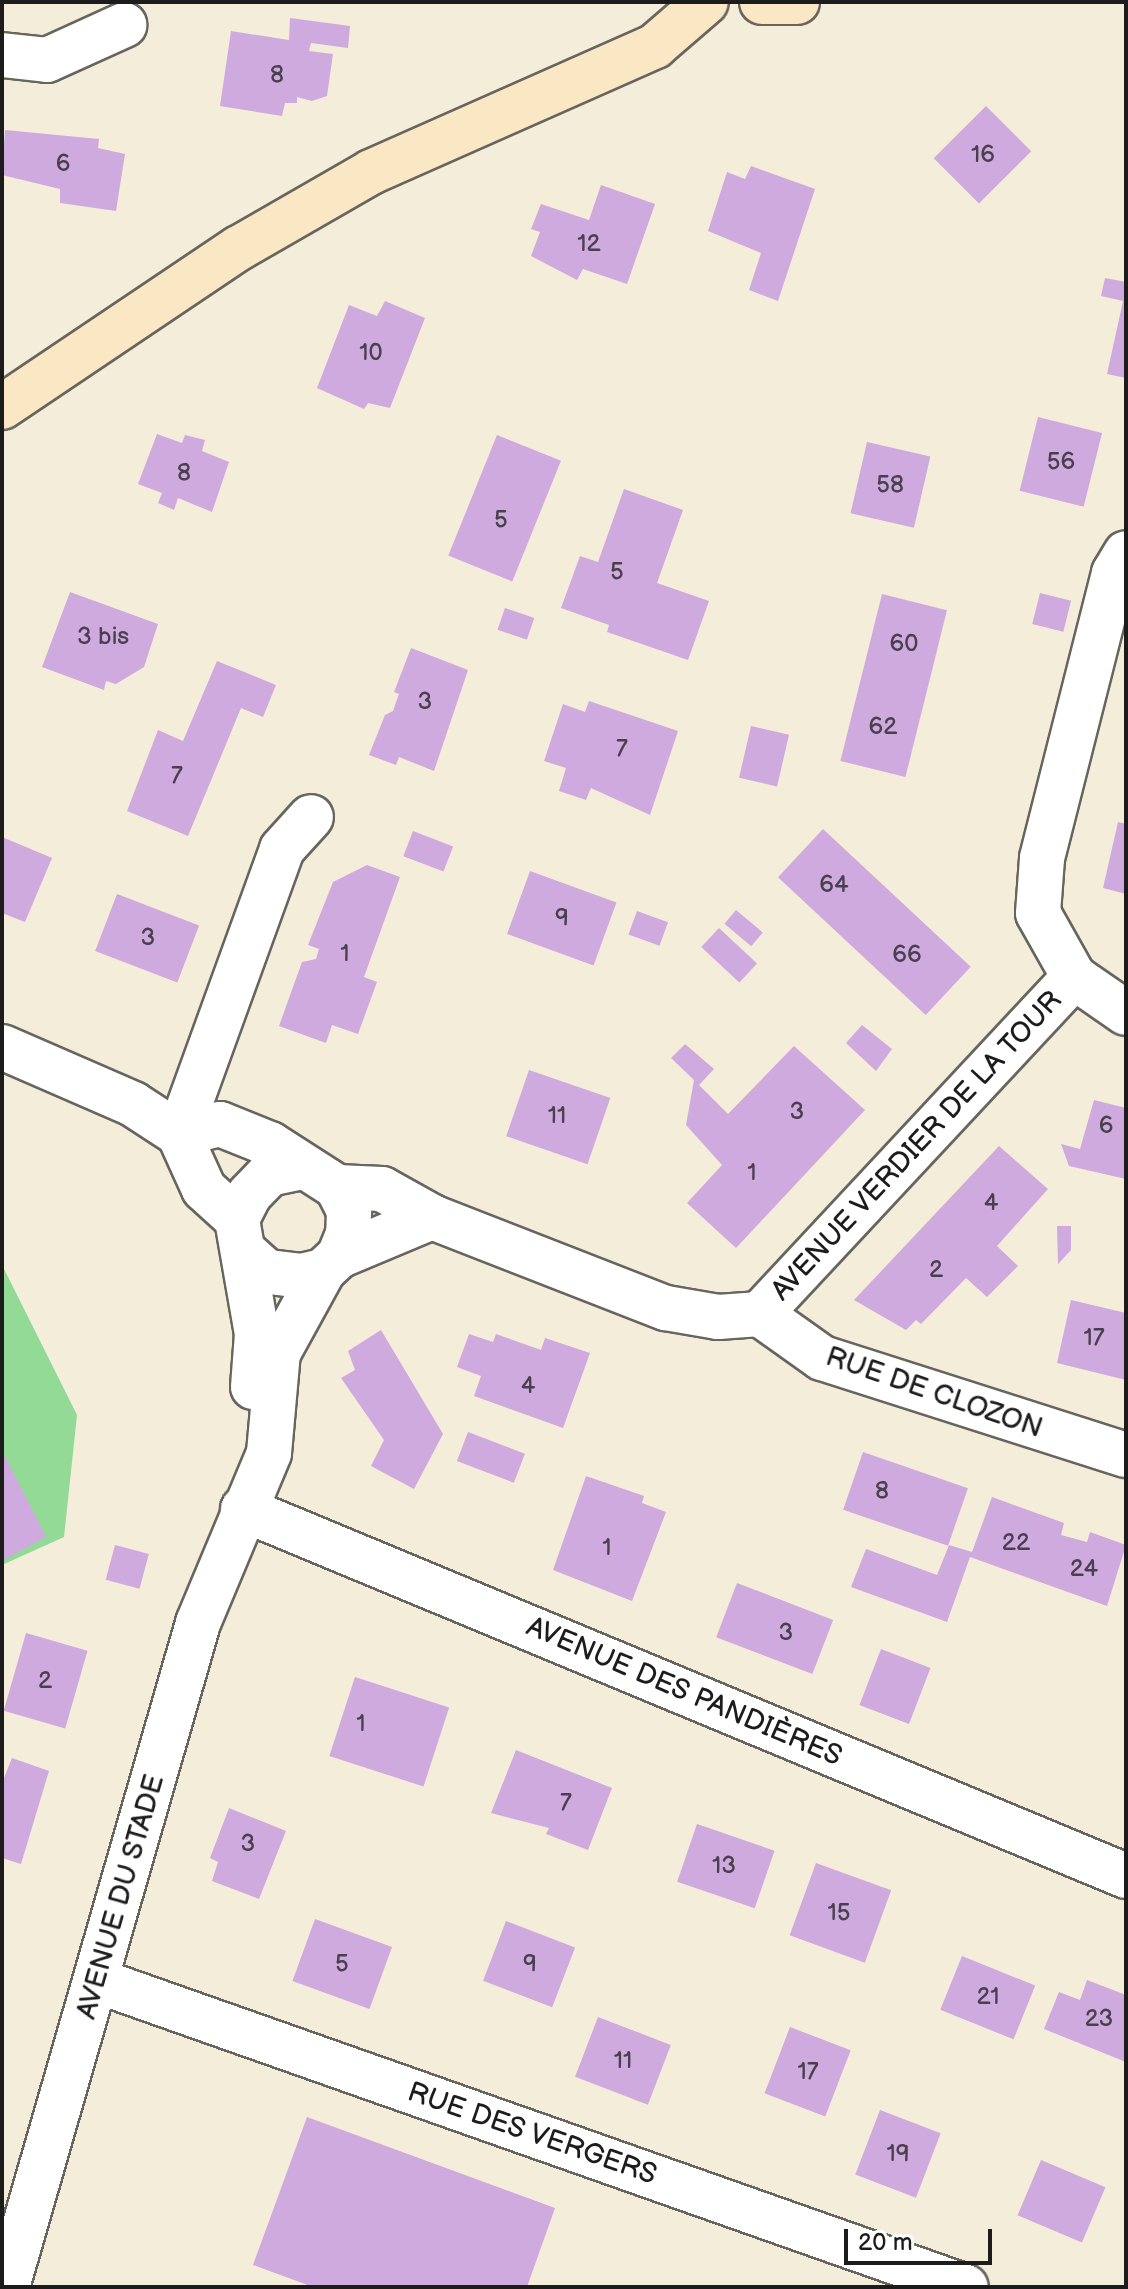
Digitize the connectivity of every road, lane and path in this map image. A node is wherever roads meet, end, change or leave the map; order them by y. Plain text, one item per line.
1 (706, 2) edge
2 (762, 2) edge
3 (797, 2) edge
4 (124, 25) dead end
5 (2, 55) edge
6 (2, 407) edge
7 (1126, 553) edge
8 (311, 817) dead end
9 (1074, 977) junction
10 (1126, 1013) edge
11 (2, 1047) edge
12 (179, 1134) junction
13 (320, 1177) junction
14 (432, 1217) junction
15 (241, 1235) junction
16 (331, 1264) junction
17 (760, 1314) junction
18 (1126, 1455) edge
19 (243, 1509) junction
20 (1126, 1876) edge
21 (98, 1981) junction
22 (7, 2287) edge
23 (966, 2287) edge

1 - 6 main road
2 - 3 main road
4 - 5 street
7 - 9 street, AVENUE VERDIER DE LA TOUR
8 - 12 street
9 - 10 street, AVENUE VERDIER DE LA TOUR
9 - 17 street, AVENUE VERDIER DE LA TOUR
11 - 12 street
12 - 13 street
12 - 15 street
13 - 14 street
13 - 15 street
13 - 16 street
14 - 16 street
14 - 17 street
15 - 16 street
15 - 19 street, AVENUE DU STADE
16 - 19 street, AVENUE DU STADE
17 - 18 street, RUE DE CLOZON
19 - 20 street, AVENUE DES PANDIÈRES
19 - 21 street, AVENUE DU STADE
21 - 22 street, AVENUE DU STADE
21 - 23 street, RUE DES VERGERS

